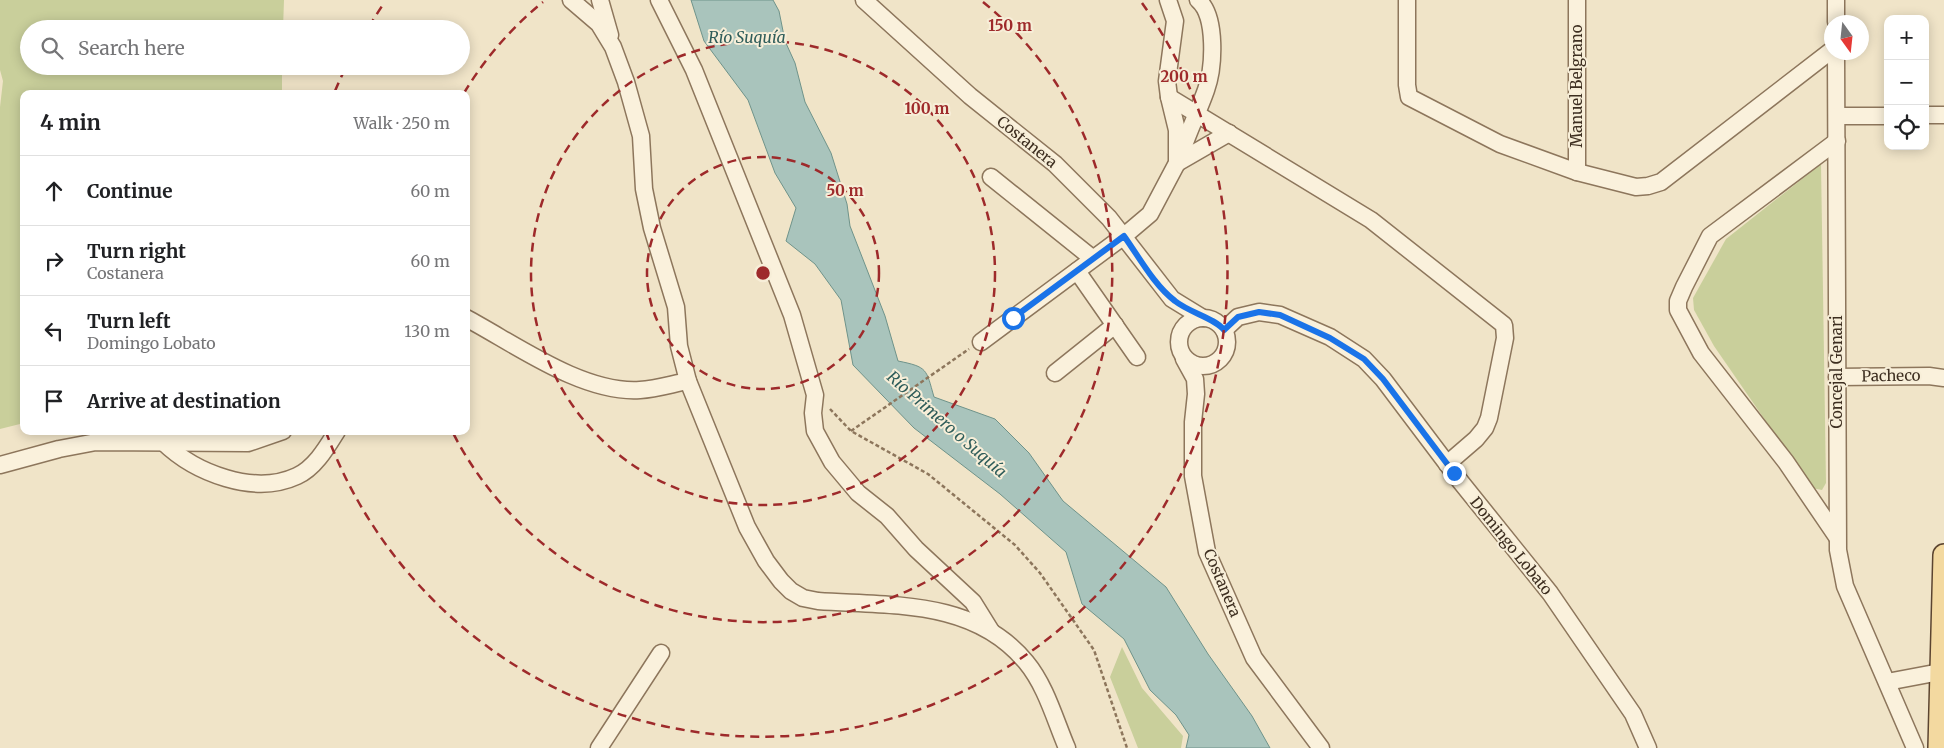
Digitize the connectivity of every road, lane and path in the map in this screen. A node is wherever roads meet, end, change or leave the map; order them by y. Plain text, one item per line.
1 (571, 0) edge
2 (600, 0) edge
3 (659, 0) edge
4 (864, 0) edge
5 (1168, 0) edge
6 (1198, 0) edge
7 (1408, 0) edge
8 (1577, 0) edge
9 (1836, 0) edge
10 (1836, 15) edge
11 (614, 47) junction
12 (1824, 56) edge
13 (1836, 60) edge
14 (1168, 97) junction
15 (1196, 113) junction
16 (1944, 114) edge
17 (1929, 115) edge
18 (1837, 116) junction
19 (1884, 116) edge
20 (1229, 134) junction
21 (1837, 141) junction
22 (1177, 163) junction
23 (1577, 172) junction
24 (991, 177) dead end
25 (1124, 236) junction
26 (1092, 258) junction
27 (1077, 271) junction
28 (1172, 299) junction
29 (1203, 318) junction
30 (470, 320) edge
31 (1115, 325) junction
32 (1224, 330) junction
33 (1179, 336) junction
34 (981, 342) joint
35 (1137, 358) dead end
36 (1184, 358) junction
37 (1214, 364) junction
38 (1055, 373) dead end
39 (1837, 377) junction
40 (1944, 378) edge
41 (688, 381) junction
42 (1196, 394) junction
43 (815, 395) junction
44 (852, 431) junction
45 (271, 435) edge
46 (334, 435) edge
47 (163, 442) junction
48 (1447, 464) junction
49 (0, 465) edge
50 (1838, 537) junction
51 (1944, 555) edge
52 (991, 631) junction
53 (661, 653) dead end
54 (1940, 672) junction
55 (1888, 682) junction
56 (600, 748) edge
57 (1067, 748) edge
58 (1127, 748) edge
59 (1321, 748) edge
60 (1648, 748) edge
61 (1915, 748) edge
62 (1939, 748) edge

1 - 11 street
2 - 11 street
3 - 43 street
4 - 25 street, Costanera
5 - 14 street
6 - 15 street
7 - 23 street
8 - 23 street, Manuel Belgrano
9 - 10 street
11 - 41 street
12 - 23 street
13 - 18 street, Concejal Genari
14 - 15 street
14 - 22 street
15 - 20 street
15 - 22 street
16 - 17 street
18 - 19 street
18 - 21 street, Concejal Genari
20 - 22 street
20 - 48 street
21 - 39 street, Concejal Genari
21 - 50 street
22 - 25 street
24 - 26 street
25 - 26 street
25 - 28 street, Costanera
26 - 27 street
27 - 31 street
27 - 34 street
28 - 29 street, Costanera
28 - 33 street, Costanera
29 - 32 street, Costanera
29 - 33 street
30 - 41 street
31 - 35 street
31 - 38 street
32 - 37 street, Costanera
32 - 48 street, Domingo Lobato
33 - 36 street, Costanera
34 - 44 path
36 - 37 street
36 - 42 street, Costanera
37 - 42 street, Costanera
39 - 40 street, Pacheco
39 - 50 street, Concejal Genari
41 - 52 street
42 - 59 street, Costanera
43 - 44 path
43 - 52 street
44 - 58 path
45 - 47 street
46 - 47 street
47 - 49 street
48 - 60 street, Domingo Lobato
50 - 55 street, Concejal Genari
51 - 54 main road
52 - 57 street
53 - 56 street
54 - 55 street
54 - 62 main road
55 - 61 street, Concejal Genari

